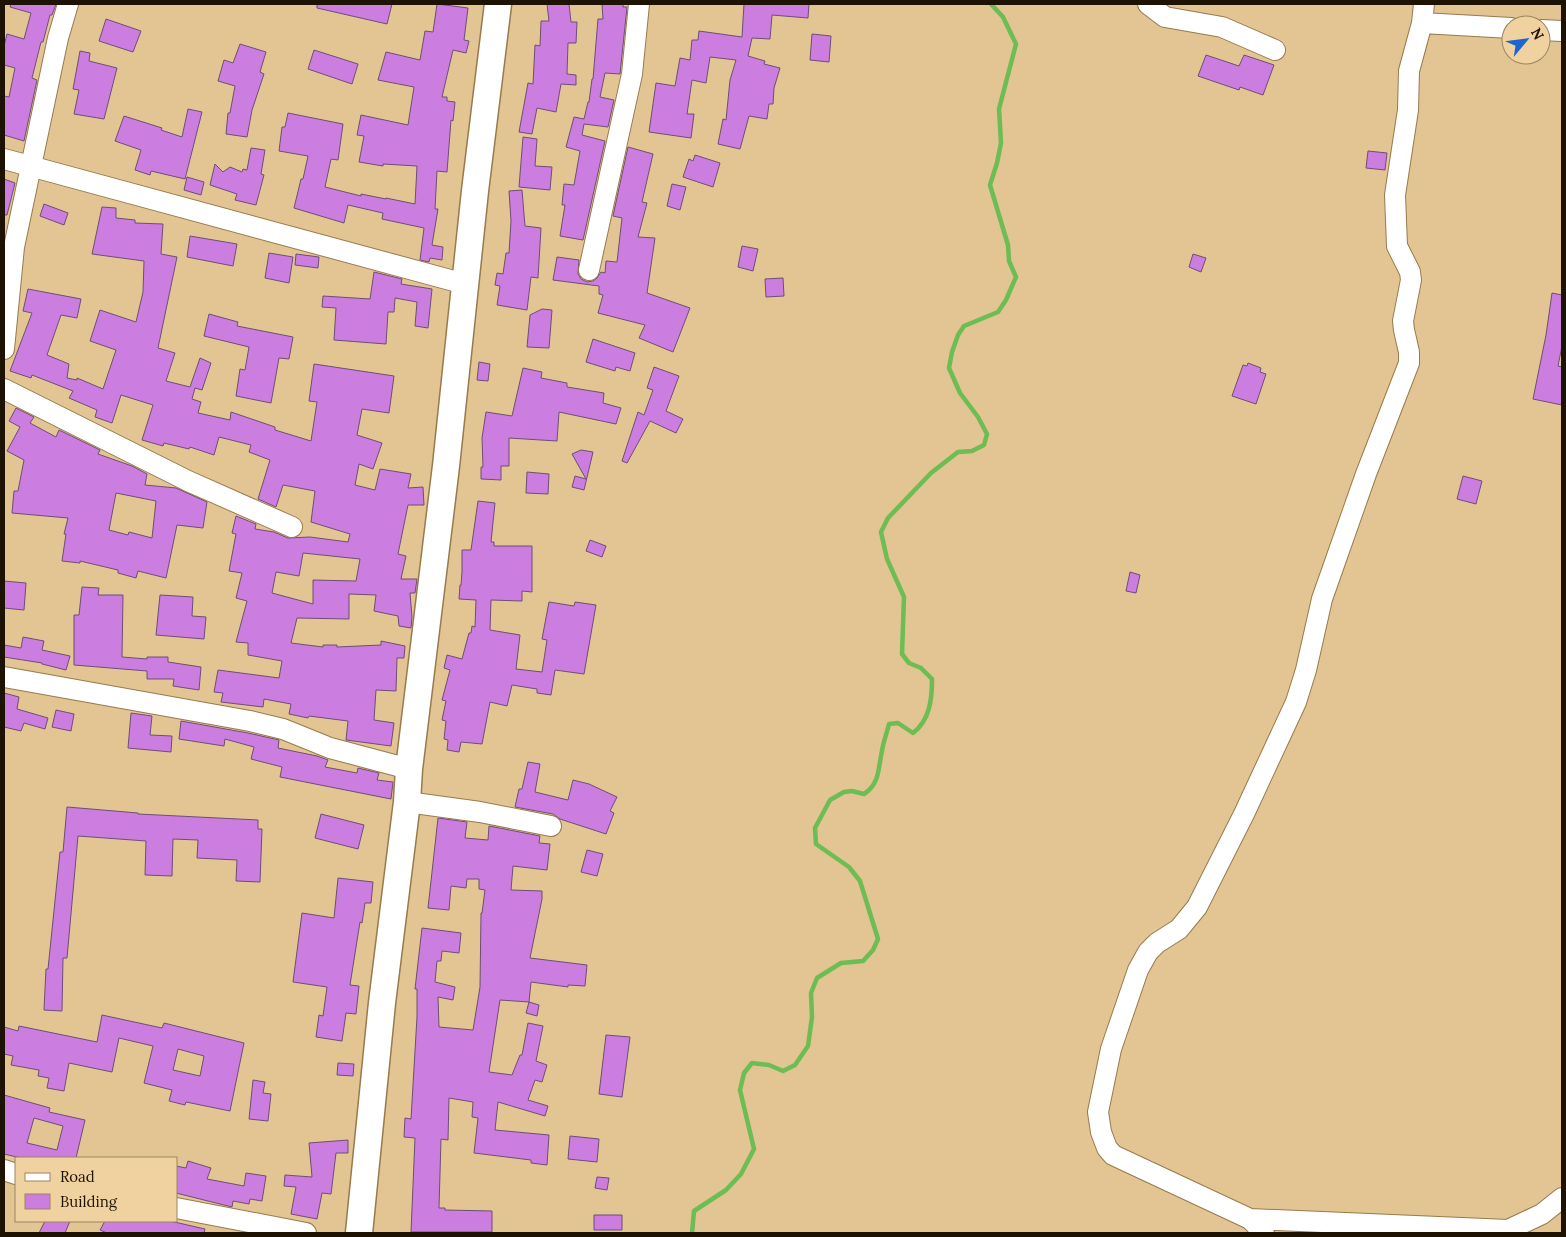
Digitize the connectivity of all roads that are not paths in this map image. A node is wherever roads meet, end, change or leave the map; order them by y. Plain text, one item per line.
1 (68, 4) edge
2 (498, 4) edge
3 (639, 4) edge
4 (1148, 4) edge
5 (1423, 13) edge
6 (1501, 26) edge
7 (1275, 50) dead end
8 (4, 159) edge
9 (32, 167) junction
10 (589, 270) dead end
11 (465, 284) junction
12 (4, 349) edge
13 (4, 388) edge
14 (292, 527) dead end
15 (4, 677) edge
16 (409, 770) junction
17 (407, 802) junction
18 (551, 826) dead end
19 (1562, 1198) edge
20 (178, 1208) edge
21 (1250, 1219) junction
22 (306, 1233) edge
23 (359, 1233) edge
24 (1264, 1233) edge

1 - 9 street
2 - 11 main road
3 - 10 street
4 - 7 street
5 - 6 street
5 - 21 street
8 - 9 street
9 - 11 street
9 - 12 street
11 - 16 main road
13 - 14 street
15 - 16 street
16 - 17 main road
17 - 18 street
17 - 23 main road
19 - 21 street
20 - 22 street
21 - 24 street

